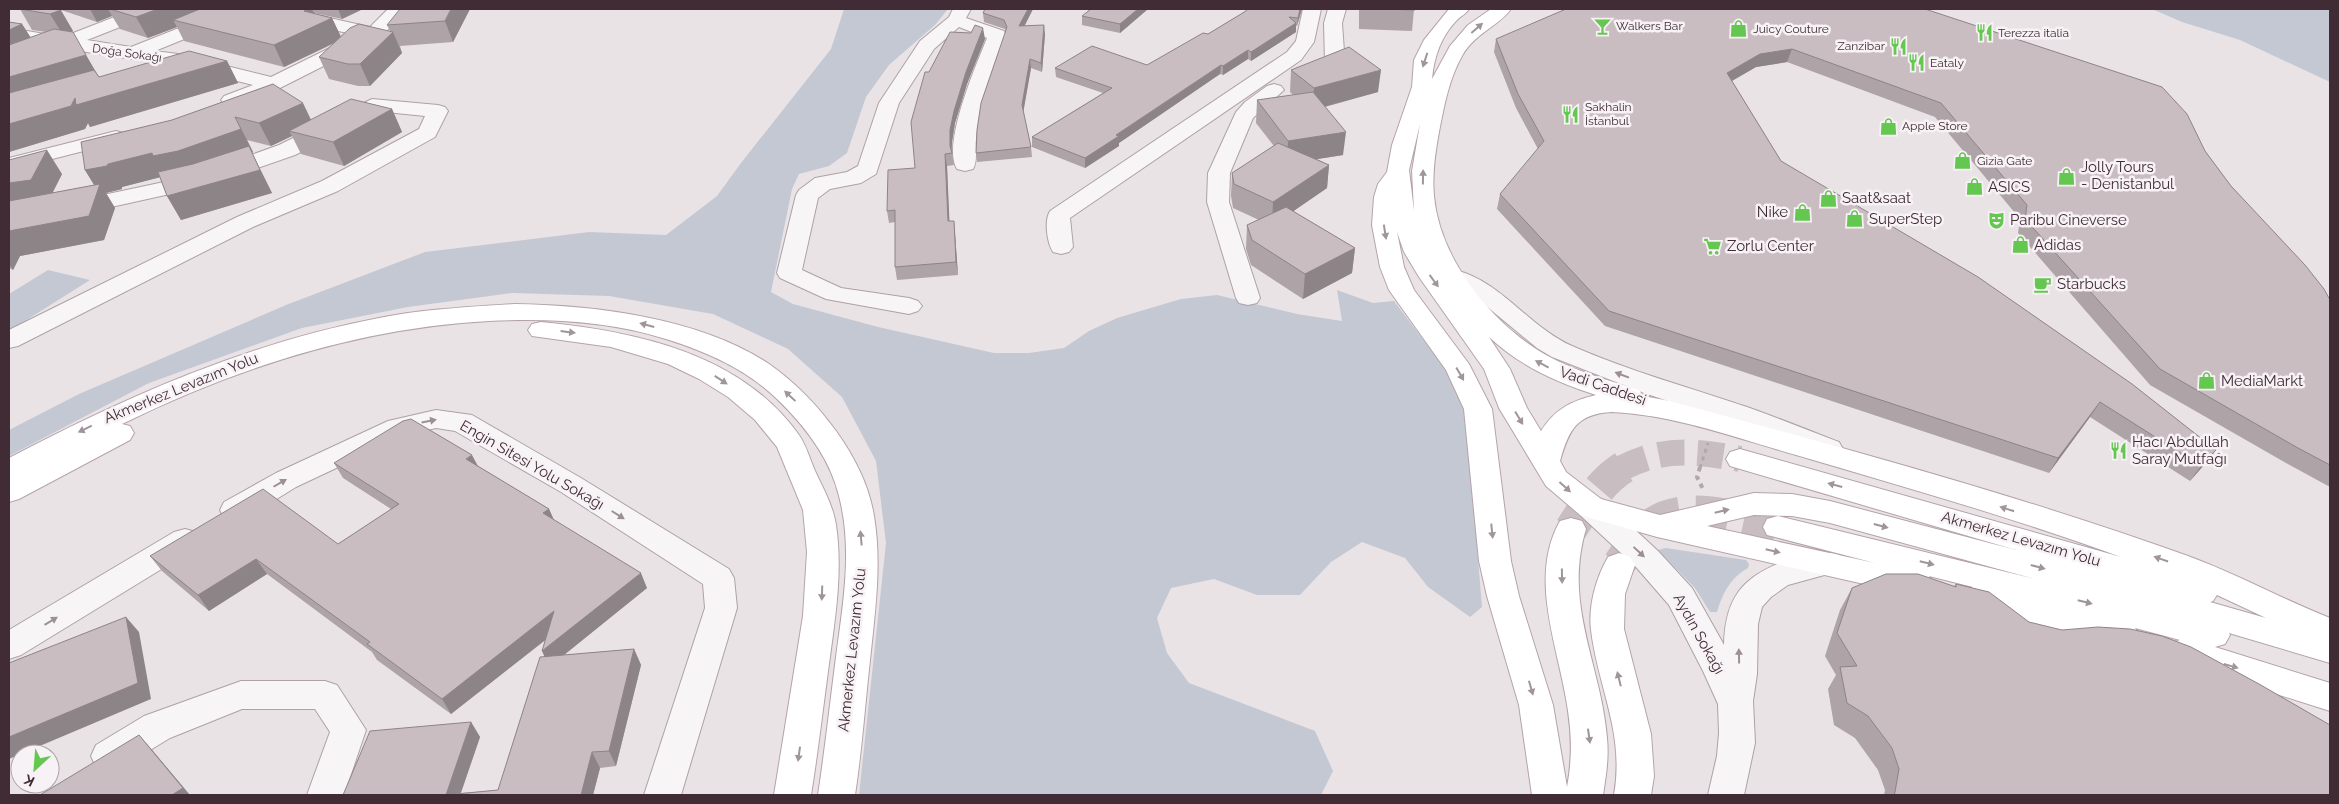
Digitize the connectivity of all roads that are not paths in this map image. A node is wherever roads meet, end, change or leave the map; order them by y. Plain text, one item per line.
1 (150, 9) edge
2 (242, 9) edge
3 (266, 9) edge
4 (398, 9) edge
5 (1312, 9) edge
6 (1337, 9) edge
7 (1460, 9) edge
8 (1502, 9) edge
9 (959, 14) edge
10 (374, 33) junction
11 (9, 34) edge
12 (63, 44) junction
13 (131, 54) junction
14 (178, 60) junction
15 (9, 65) edge
16 (142, 73) edge
17 (273, 84) junction
18 (212, 107) edge
19 (132, 132) edge
20 (9, 164) edge
21 (965, 164) dead end
22 (1398, 170) junction
23 (9, 219) edge
24 (1061, 247) dead end
25 (1455, 278) junction
26 (1248, 298) dead end
27 (909, 306) dead end
28 (9, 340) edge
29 (1670, 410) junction
30 (1740, 459) tunnel mouth
31 (1545, 462) junction
32 (9, 470) edge
33 (1882, 470) junction
34 (9, 492) edge
35 (1581, 518) junction
36 (1657, 526) junction
37 (1778, 527) tunnel mouth
38 (1828, 563) junction
39 (1618, 565) tunnel mouth
40 (2316, 626) edge
41 (9, 646) edge
42 (2330, 650) edge
43 (2330, 668) edge
44 (2330, 697) edge
45 (1735, 704) junction
46 (84, 771) edge
47 (326, 795) edge
48 (664, 795) edge
49 (793, 795) edge
50 (837, 795) edge
51 (1550, 795) edge
52 (1584, 795) edge
53 (1633, 795) edge
54 (1726, 795) edge

1 - 12 street
2 - 13 street
3 - 10 street
4 - 10 street
5 - 24 street
6 - 26 street
7 -> 22 main road
25 -> 8 main road, Vadi Caddesi
9 - 21 street
9 - 27 street
10 - 17 street
11 - 12 street, Doğa Sokağı
12 - 13 street, Doğa Sokağı
12 - 15 street
13 - 14 street, Doğa Sokağı
14 - 16 street
14 - 17 street, Doğa Sokağı
17 - 18 street
19 - 20 street
22 -> 31 main road
22 -> 51 main road
23 - 28 street
29 -> 25 main road, Vadi Caddesi
33 -> 25 street
29 - 31 main road
29 - 33 main road
40 -> 30 main road, Akmerkez Levazım Yolu
31 -> 35 main road
50 -> 32 main road, Akmerkez Levazım Yolu
40 -> 33 main road
34 -> 49 main road, Akmerkez Levazım Yolu
35 - 36 main road
35 -> 45 street, Aydın Sokağı
35 -> 52 main road
36 -> 38 main road
36 -> 42 main road
37 -> 43 main road
38 -> 44 main road
45 -> 38 street, Aydın Sokağı
53 -> 39 main road
41 -> 48 street, Engin Sitesi Yolu Sokağı
45 - 54 street, Aydın Sokağı
46 - 47 street

